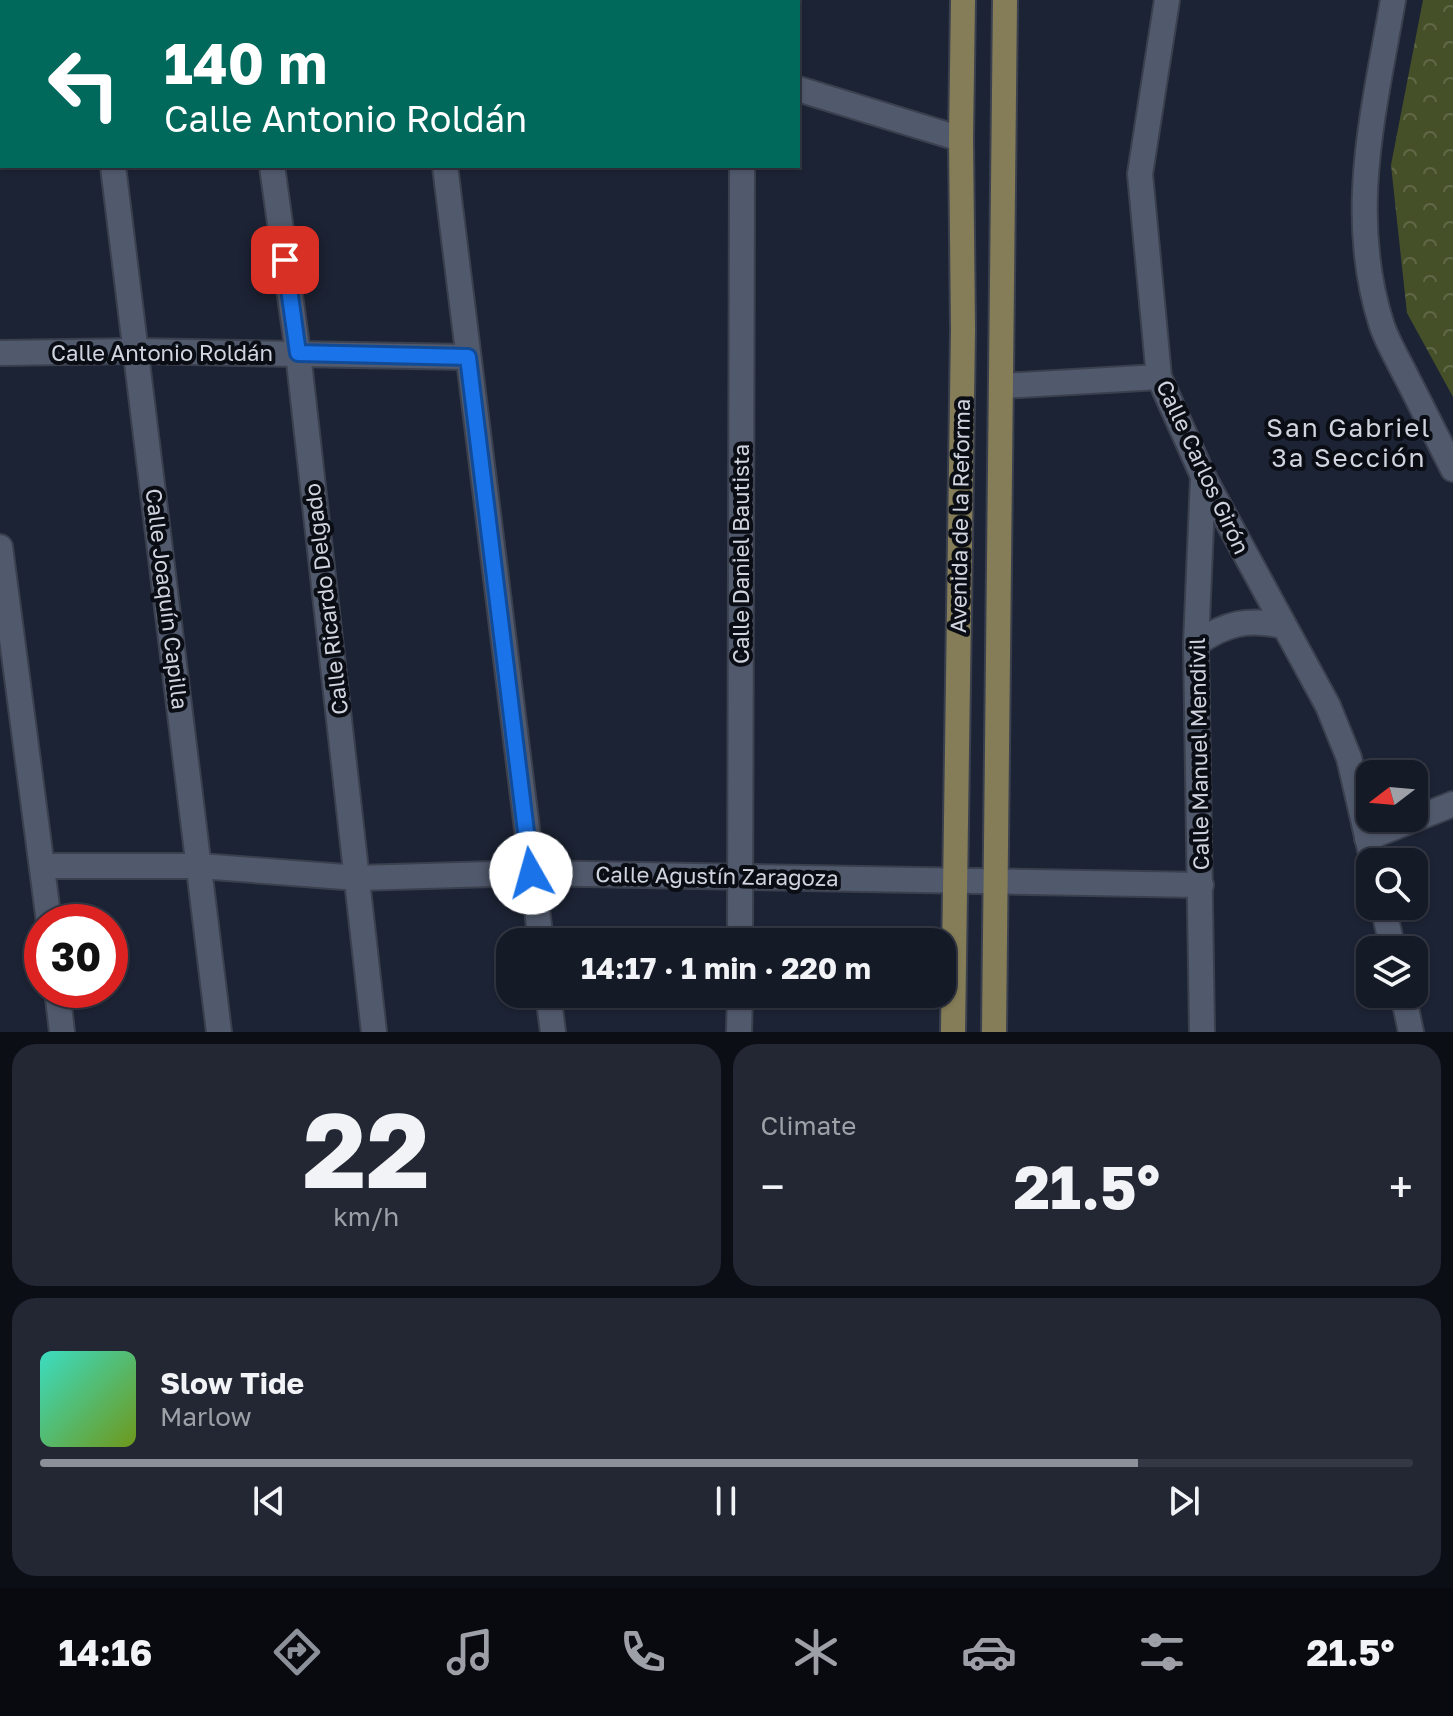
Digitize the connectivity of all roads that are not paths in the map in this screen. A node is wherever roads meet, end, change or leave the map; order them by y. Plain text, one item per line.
1 (963, 0) edge
2 (1005, 0) edge
3 (1167, 0) edge
4 (1393, 0) edge
5 (800, 90) edge
6 (961, 139) junction
7 (113, 168) edge
8 (272, 168) edge
9 (445, 168) edge
10 (742, 168) edge
11 (136, 351) junction
12 (0, 353) edge
13 (298, 353) junction
14 (468, 357) junction
15 (1159, 377) junction
16 (1002, 386) junction
17 (1453, 469) edge
18 (1203, 476) junction
19 (0, 547) edge
20 (1283, 626) junction
21 (1196, 644) junction
22 (1453, 804) edge
23 (1367, 838) junction
24 (1370, 848) edge
25 (42, 866) junction
26 (200, 866) junction
27 (531, 873) junction
28 (741, 877) junction
29 (358, 878) junction
30 (953, 880) junction
31 (996, 882) junction
32 (1201, 885) junction
33 (47, 904) edge
34 (539, 928) edge
35 (740, 928) edge
36 (59, 1008) edge
37 (550, 1008) edge
38 (740, 1008) edge
39 (1406, 1008) edge
40 (62, 1032) edge
41 (219, 1032) edge
42 (374, 1032) edge
43 (553, 1032) edge
44 (739, 1032) edge
45 (953, 1032) edge
46 (994, 1032) edge
47 (1202, 1032) edge
48 (1411, 1032) edge

1 - 6 main road, Avenida de la Reforma
2 - 16 main road, Avenida de la Reforma
3 - 15 street, Calle Carlos Girón
4 - 17 street
5 - 6 street
6 - 30 main road, Avenida de la Reforma
7 - 11 street, Calle Joaquín Capilla
8 - 13 street, Calle Ricardo Delgado
9 - 14 street
10 - 28 street, Calle Daniel Bautista
11 - 12 street, Calle Antonio Roldán
11 - 13 street, Calle Antonio Roldán
11 - 26 street, Calle Joaquín Capilla
13 - 14 street, Calle Antonio Roldán
13 - 29 street, Calle Ricardo Delgado
14 - 27 street
15 - 16 street
15 - 18 street, Calle Carlos Girón
16 - 31 main road, Avenida de la Reforma
18 - 20 street, Calle Carlos Girón
18 - 21 street, Calle Manuel Mendivil
19 - 25 street
20 - 21 street
20 - 23 street, Calle Carlos Girón
21 - 32 street, Calle Manuel Mendivil
22 - 23 street
23 - 24 street, Calle Carlos Girón
25 - 26 street, Calle Agustín Zaragoza
25 - 33 street
26 - 29 street, Calle Agustín Zaragoza
26 - 41 street, Calle Joaquín Capilla
27 - 28 street, Calle Agustín Zaragoza
27 - 29 street, Calle Agustín Zaragoza
27 - 34 street
28 - 30 street, Calle Agustín Zaragoza
28 - 35 street, Calle Daniel Bautista
29 - 42 street, Calle Ricardo Delgado
30 - 31 street, Calle Agustín Zaragoza
30 - 45 main road, Avenida de la Reforma
31 - 32 street, Calle Agustín Zaragoza
31 - 46 main road, Avenida de la Reforma
32 - 47 street, Calle Manuel Mendivil
36 - 40 street
37 - 43 street
38 - 44 street
39 - 48 street

